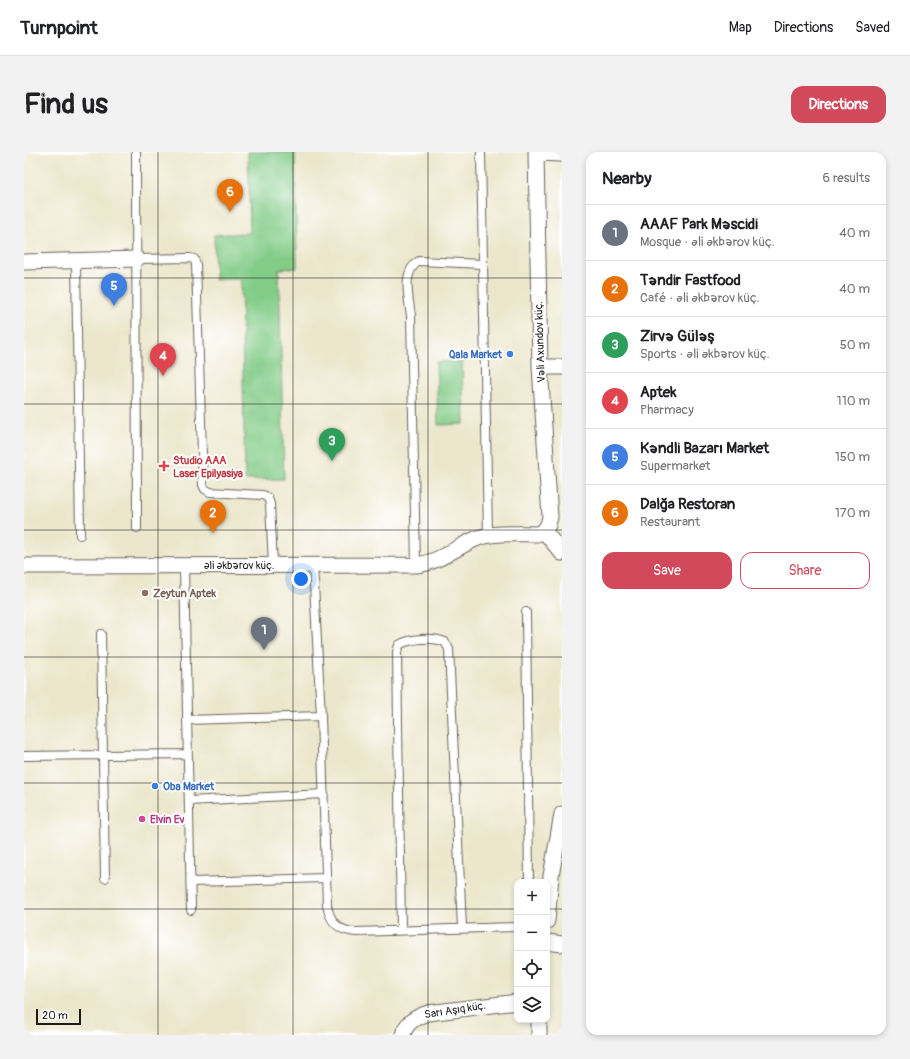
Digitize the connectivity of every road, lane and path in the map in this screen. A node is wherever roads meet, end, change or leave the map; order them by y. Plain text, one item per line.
1 (136, 152) edge
2 (481, 152) edge
3 (536, 153) edge
4 (562, 154) edge
5 (137, 259) junction
6 (76, 261) junction
7 (24, 262) edge
8 (482, 264) junction
9 (540, 367) junction
10 (562, 367) edge
11 (137, 528) dead end
12 (544, 531) junction
13 (80, 535) dead end
14 (488, 536) junction
15 (562, 553) edge
16 (416, 564) junction
17 (184, 565) junction
18 (273, 565) junction
19 (313, 565) junction
20 (24, 566) edge
21 (526, 612) dead end
22 (101, 634) dead end
23 (321, 716) junction
24 (187, 720) junction
25 (187, 754) junction
26 (24, 756) edge
27 (103, 756) junction
28 (324, 794) junction
29 (189, 801) junction
30 (562, 814) edge
31 (105, 878) dead end
32 (326, 878) junction
33 (529, 879) edge
34 (191, 882) junction
35 (191, 910) dead end
36 (548, 915) edge
37 (514, 927) edge
38 (462, 928) junction
39 (401, 930) junction
40 (550, 942) edge
41 (562, 944) edge
42 (514, 1002) edge
43 (539, 1023) edge
44 (403, 1035) edge
45 (539, 1035) edge

1 - 5 lane
2 - 8 lane
3 - 4 street
3 - 9 street, Vəli Axundov küç.
5 - 6 street
5 - 11 lane
5 - 18 lane
6 - 7 street
6 - 13 lane
8 - 14 lane
8 - 16 lane
9 - 10 street
9 - 12 street, Vəli Axundov küç.
12 - 14 street, Əli Əkbərov küç.
12 - 15 street
14 - 16 street, Əli Əkbərov küç.
16 - 19 street, Əli Əkbərov küç.
17 - 18 street, Əli Əkbərov küç.
17 - 20 street, Əli Əkbərov küç.
17 - 24 lane
18 - 19 street, Əli Əkbərov küç.
19 - 23 lane
21 - 33 lane
22 - 27 lane
23 - 24 lane
23 - 28 lane
24 - 25 lane
25 - 27 lane
25 - 29 lane
26 - 27 lane
27 - 31 lane
28 - 29 lane
28 - 32 lane
29 - 34 lane
30 - 36 street
32 - 34 lane
32 - 39 lane
34 - 35 lane
37 - 38 lane
38 - 39 lane
38 - 39 lane
40 - 41 street
42 - 44 street, Sarı Aşıq küç.
43 - 45 street

